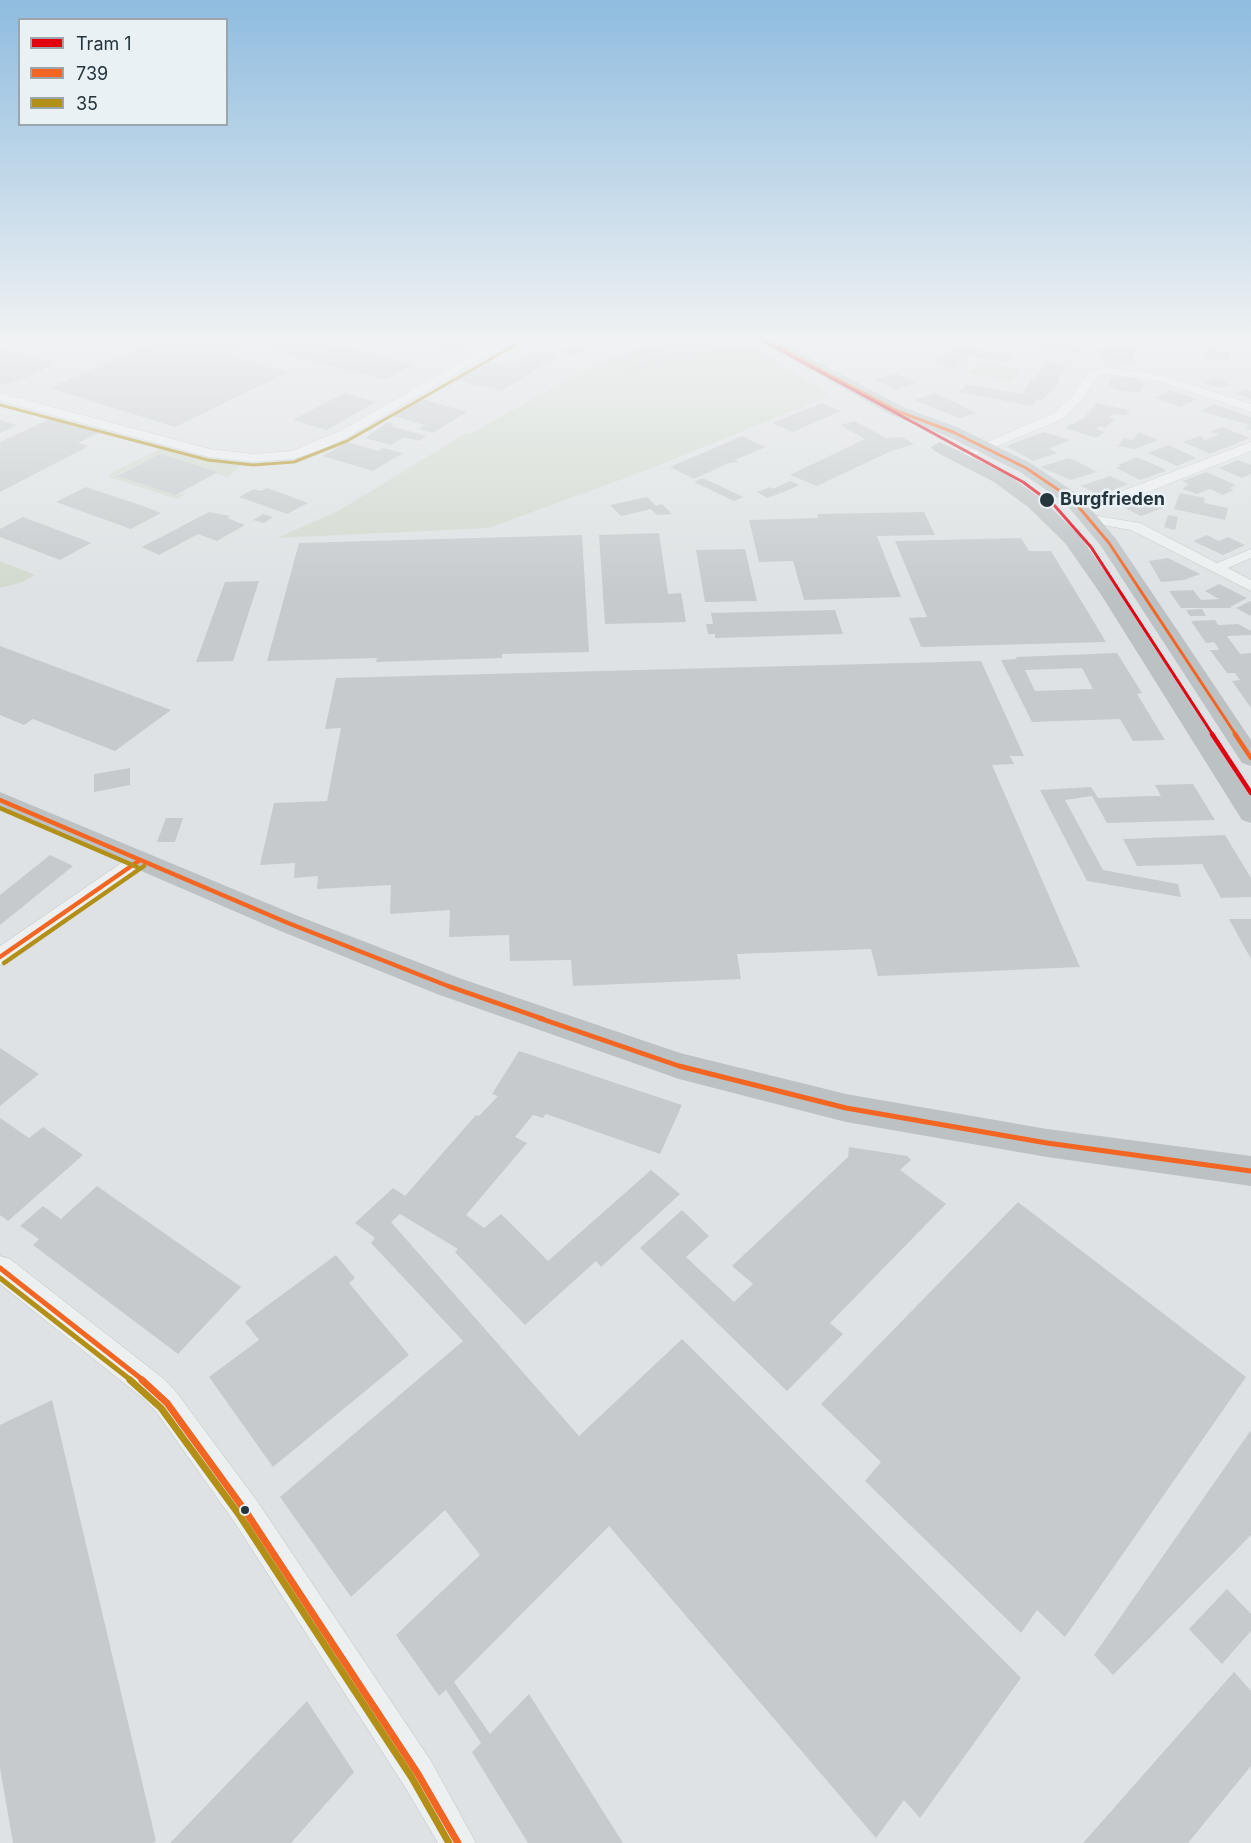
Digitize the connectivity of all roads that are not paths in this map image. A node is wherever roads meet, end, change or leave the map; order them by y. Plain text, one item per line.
1 (97, 423) edge
2 (363, 423) edge
3 (911, 423) edge
4 (926, 423) edge
5 (1040, 423) edge
6 (1251, 446) edge
7 (985, 447) junction
8 (959, 457) junction
9 (1087, 514) junction
10 (1251, 553) edge
11 (1217, 568) junction
12 (1251, 586) edge
13 (1251, 758) edge
14 (0, 800) edge
15 (1251, 814) edge
16 (140, 860) junction
17 (0, 957) edge
18 (1251, 1171) edge
19 (0, 1269) edge
20 (458, 1843) edge

1 - 2 street
3 - 8 main road
4 - 7 main road
5 - 7 street
6 - 9 street
7 - 8 street
7 - 9 main road
8 - 15 main road
9 - 11 street
9 - 13 main road
10 - 11 street
11 - 12 street
14 - 16 main road
16 - 17 street
16 - 18 main road
19 - 20 street

